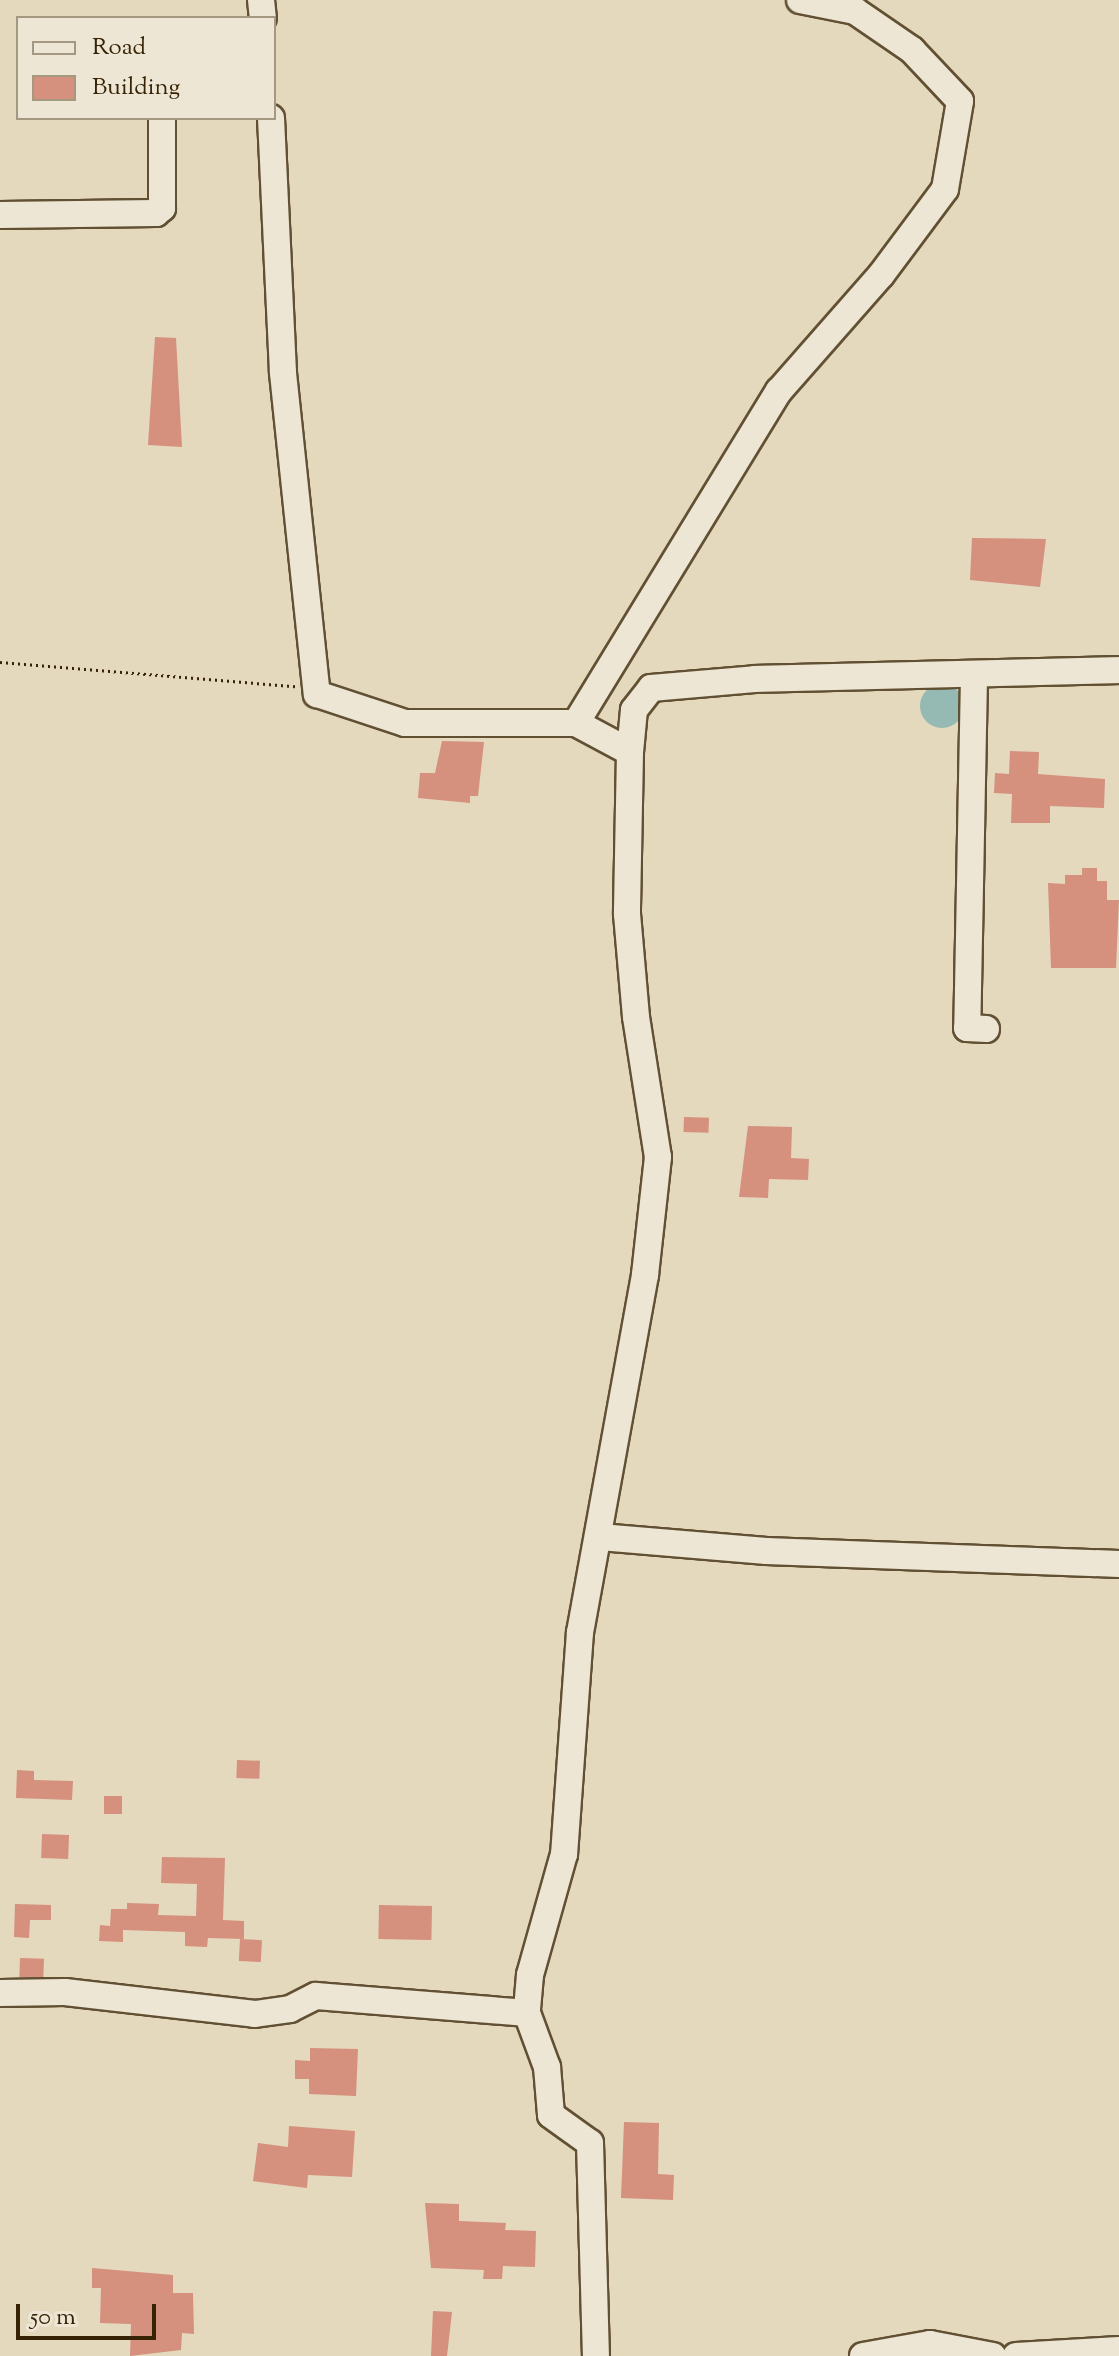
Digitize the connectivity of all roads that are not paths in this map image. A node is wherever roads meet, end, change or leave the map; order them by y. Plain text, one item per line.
1 (800, 0) edge
2 (162, 120) edge
3 (271, 120) edge
4 (0, 215) edge
5 (1119, 670) edge
6 (974, 677) junction
7 (576, 723) junction
8 (630, 752) junction
9 (986, 1029) dead end
10 (600, 1537) junction
11 (1119, 1564) edge
12 (0, 1993) edge
13 (527, 2013) junction
14 (1119, 2350) edge
15 (596, 2356) edge
16 (863, 2356) edge
17 (993, 2356) edge
18 (1016, 2356) edge

1 - 7 street
2 - 4 street
3 - 7 street
5 - 6 street
6 - 8 street
6 - 9 street
7 - 8 street
8 - 10 street
10 - 11 street
10 - 13 street
12 - 13 street
13 - 15 street
14 - 18 street
16 - 17 street

